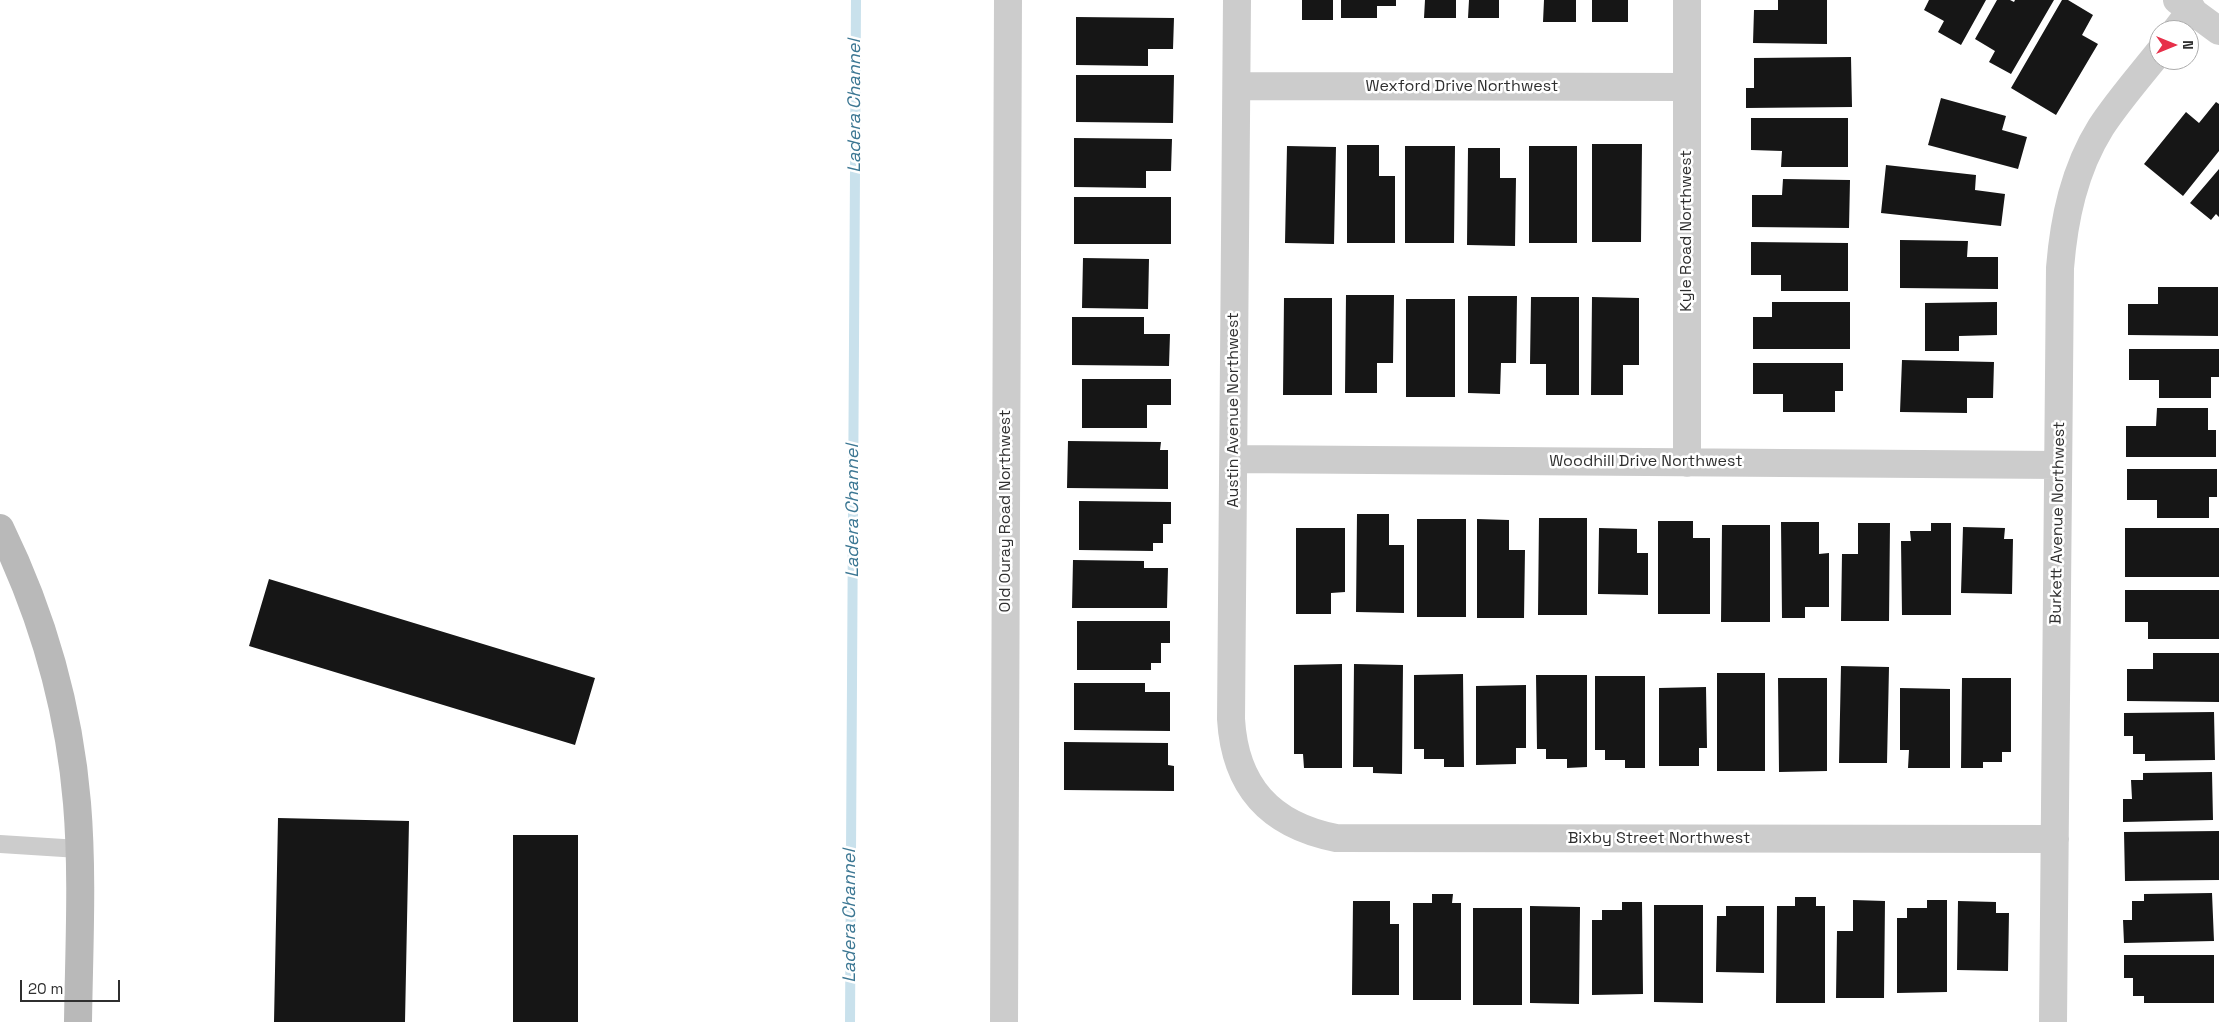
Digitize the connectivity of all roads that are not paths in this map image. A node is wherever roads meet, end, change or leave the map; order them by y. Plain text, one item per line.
1 (1008, 0) edge
2 (1237, 0) edge
3 (1687, 0) edge
4 (2182, 13) edge
5 (2219, 31) edge
6 (2149, 65) edge
7 (1237, 86) junction
8 (1686, 87) junction
9 (1234, 459) junction
10 (1688, 463) junction
11 (2058, 465) junction
12 (0, 528) edge
13 (1270, 809) joint
14 (2055, 839) junction
15 (0, 844) edge
16 (79, 849) junction
17 (78, 1022) edge
18 (1004, 1022) edge
19 (2053, 1022) edge

1 - 18 street, Old Ouray Road Northwest
2 - 7 street, Austin Avenue Northwest
3 - 8 street, Kyle Road Northwest
4 - 5 street
6 - 11 street, Burkett Avenue Northwest
7 - 8 street, Wexford Drive Northwest
7 - 9 street, Austin Avenue Northwest
8 - 10 street, Kyle Road Northwest
9 - 10 street, Woodhill Drive Northwest
9 - 13 street, Austin Avenue Northwest
10 - 11 street, Woodhill Drive Northwest
11 - 14 street, Burkett Avenue Northwest
12 - 16 street
13 - 14 street, Bixby Street Northwest
14 - 19 street, Burkett Avenue Northwest
15 - 16 lane
16 - 17 street

